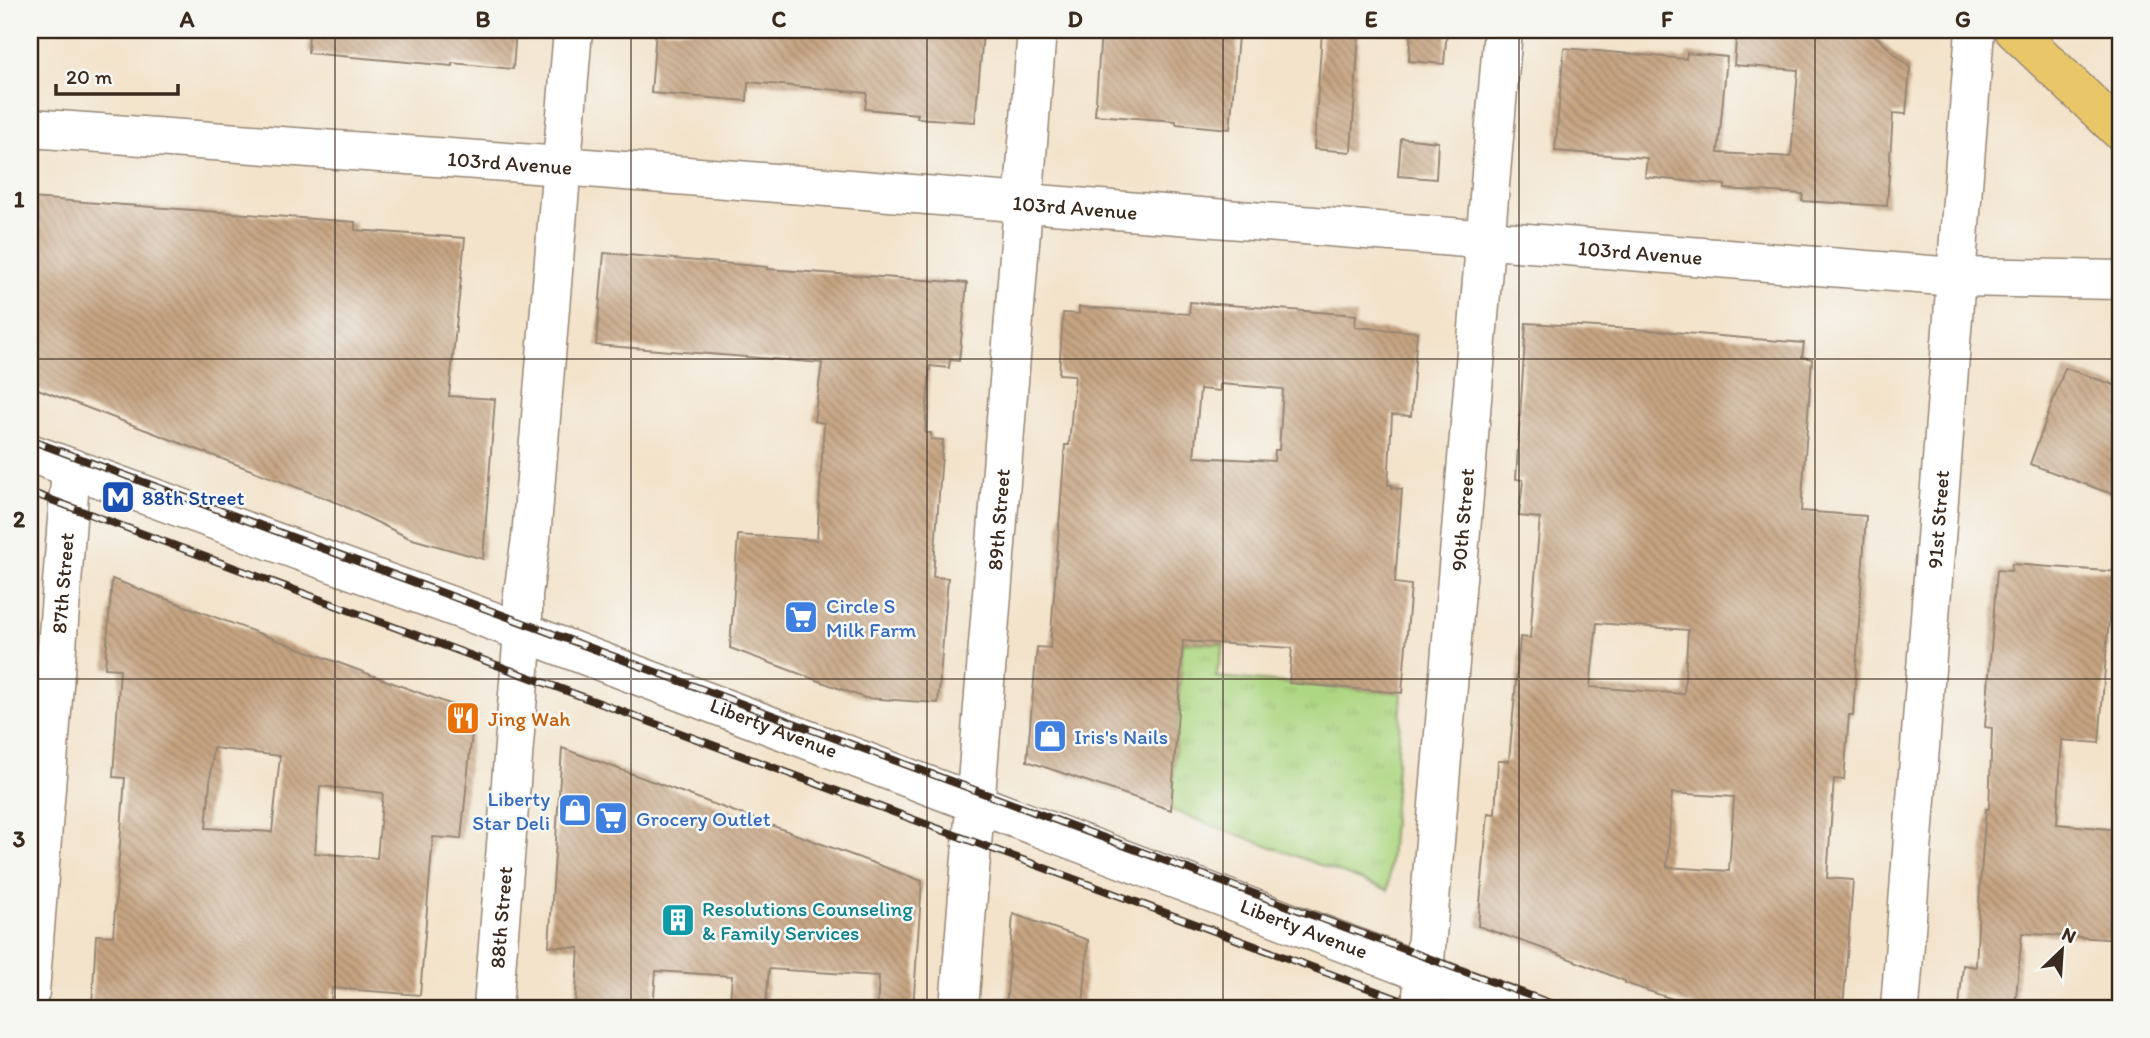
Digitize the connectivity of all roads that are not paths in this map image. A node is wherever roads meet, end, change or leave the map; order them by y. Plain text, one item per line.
1 (573, 30) edge
2 (1037, 30) edge
3 (1503, 30) edge
4 (1975, 30) edge
5 (2014, 30) edge
6 (30, 128) edge
7 (2120, 131) edge
8 (562, 166) junction
9 (1023, 203) junction
10 (1486, 240) junction
11 (1955, 277) junction
12 (2120, 280) edge
13 (30, 453) edge
14 (71, 468) junction
15 (523, 632) junction
16 (975, 804) junction
17 (1423, 991) edge
18 (30, 992) edge
19 (493, 1008) edge
20 (959, 1008) edge
21 (1516, 1008) edge
22 (1900, 1008) edge

1 - 8 street, 88th Street
2 - 9 street, 89th Street
3 - 10 street, 90th Street
4 - 11 street, 91st Street
5 - 7 main road
6 - 8 street, 103rd Avenue
8 - 9 street, 103rd Avenue
8 - 15 street, 88th Street
9 - 10 street, 103rd Avenue
9 - 16 street, 89th Street
10 - 11 street, 103rd Avenue
10 - 17 street, 90th Street
11 - 12 street, 103rd Avenue
11 - 22 street, 91st Street
13 - 14 street, Liberty Avenue
14 - 15 street, Liberty Avenue
14 - 18 street, 87th Street
15 - 16 street, Liberty Avenue
15 - 19 street, 88th Street
16 - 17 street, Liberty Avenue
16 - 20 street, 89th Street
17 - 21 street, Liberty Avenue

